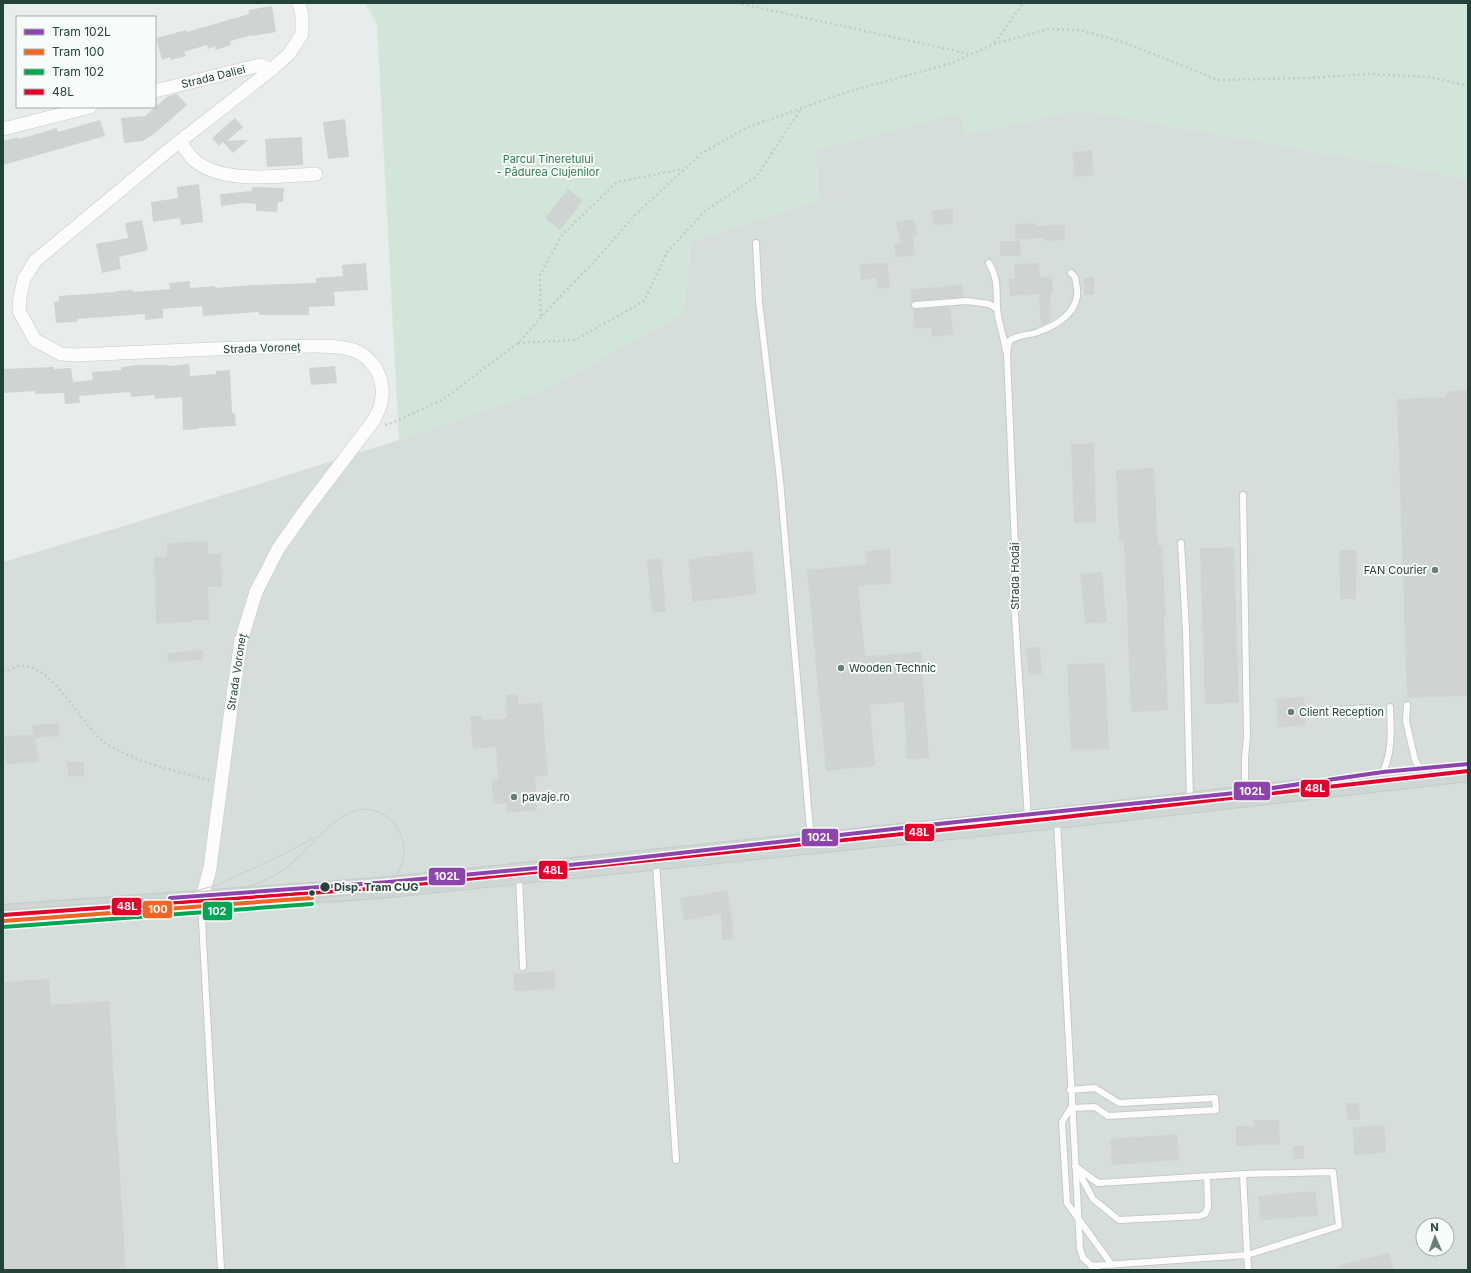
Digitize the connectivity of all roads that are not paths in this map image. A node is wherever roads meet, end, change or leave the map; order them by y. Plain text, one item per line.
1 (299, 3) edge
2 (271, 70) junction
3 (156, 90) edge
4 (86, 108) edge
5 (3, 129) edge
6 (180, 141) junction
7 (316, 174) dead end
8 (756, 243) dead end
9 (989, 263) dead end
10 (1071, 273) dead end
11 (915, 305) dead end
12 (997, 309) junction
13 (1007, 354) junction
14 (1243, 495) dead end
15 (1181, 543) dead end
16 (1407, 706) dead end
17 (1390, 707) dead end
18 (1369, 708) dead end
19 (1318, 711) dead end
20 (1468, 771) edge
21 (1424, 776) junction
22 (1378, 780) junction
23 (1245, 796) junction
24 (1190, 802) junction
25 (1056, 818) junction
26 (1028, 820) junction
27 (811, 843) junction
28 (655, 859) junction
29 (519, 873) junction
30 (201, 902) junction
31 (3, 915) edge
32 (523, 967) dead end
33 (1070, 1090) junction
34 (1071, 1108) junction
35 (676, 1160) dead end
36 (1075, 1166) junction
37 (1242, 1174) junction
38 (1206, 1177) junction
39 (1078, 1221) junction
40 (1248, 1255) junction
41 (1112, 1264) junction
42 (1091, 1266) junction
43 (221, 1270) edge
44 (1097, 1270) edge
45 (1248, 1270) edge

1 - 2 street, Strada Voroneț
2 - 3 street, Strada Daliei
2 - 6 street, Strada Voroneț
4 - 5 street
6 - 7 street
6 - 30 street, Strada Voroneț
8 - 27 lane
9 - 12 lane, Strada Hodăi
10 - 13 lane, Strada Hodăi
11 - 12 lane
12 - 13 lane, Strada Hodăi
13 - 26 lane, Strada Hodăi
14 - 23 lane
15 - 24 lane
16 - 21 lane
17 - 22 lane
18 - 19 lane
20 - 21 main road
21 - 22 main road
22 - 23 main road
23 - 24 main road
24 - 25 main road
25 - 26 main road
25 - 33 lane
26 - 27 main road
27 - 28 main road
28 - 29 main road
28 - 35 lane
29 - 30 main road
29 - 32 lane
30 - 31 main road
30 - 43 lane
33 - 34 lane
33 - 34 lane
34 - 36 lane
34 - 39 lane
36 - 38 lane
36 - 38 lane
36 - 39 lane
37 - 38 lane
37 - 40 lane
37 - 40 lane
39 - 41 lane
39 - 42 lane
40 - 41 lane
40 - 45 lane
41 - 42 lane
42 - 44 lane

